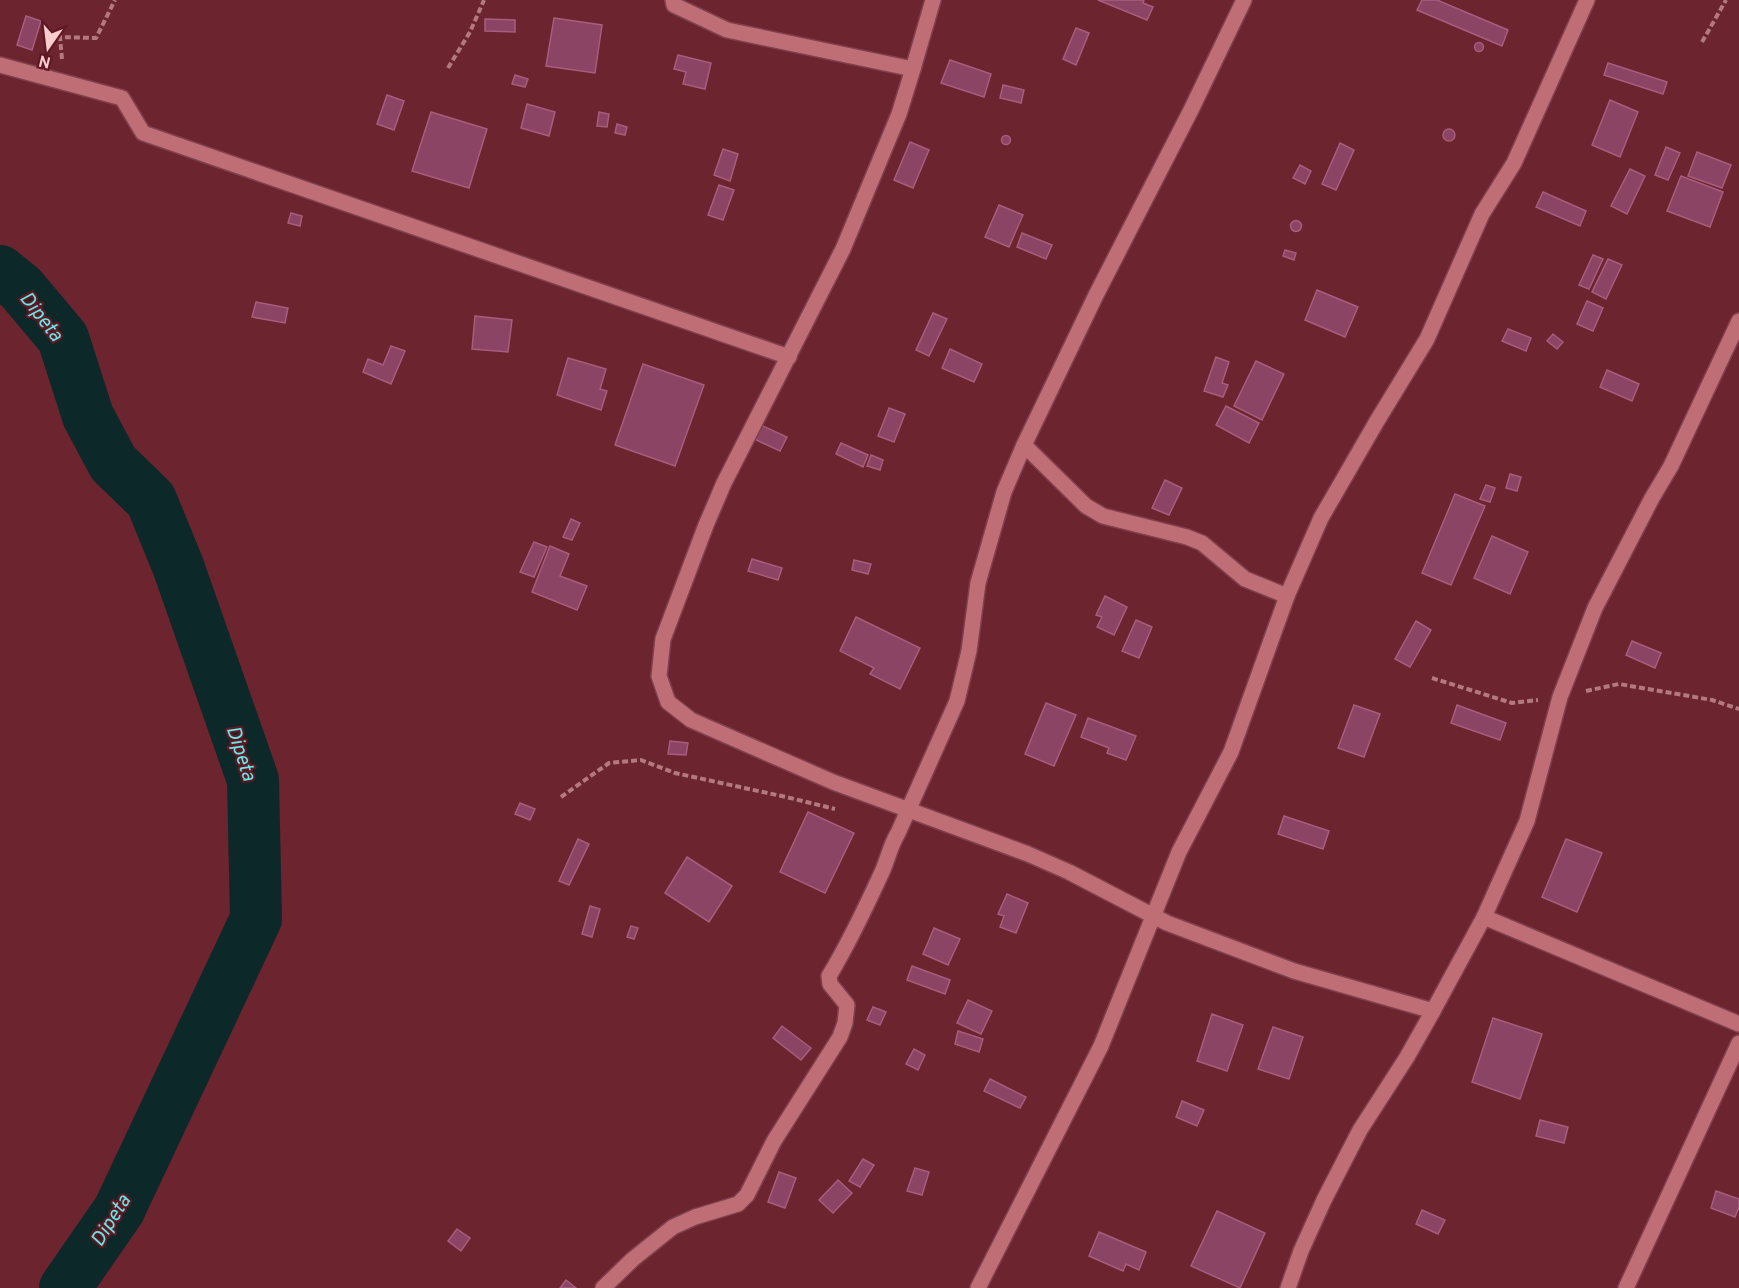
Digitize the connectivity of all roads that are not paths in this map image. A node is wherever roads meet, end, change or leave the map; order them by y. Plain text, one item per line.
1 (673, 0) edge
2 (933, 0) edge
3 (1244, 0) edge
4 (1587, 0) edge
5 (0, 65) edge
6 (913, 69) junction
7 (1739, 321) edge
8 (789, 357) junction
9 (1024, 446) junction
10 (1287, 596) junction
11 (907, 811) junction
12 (1154, 917) junction
13 (1484, 917) junction
14 (1433, 1011) junction
15 (1739, 1024) edge
16 (1739, 1043) edge
17 (603, 1288) edge
18 (978, 1288) edge
19 (1288, 1288) edge
20 (1626, 1288) edge

1 - 6 street
2 - 6 street
3 - 9 street
4 - 10 street
5 - 8 street
6 - 8 street
7 - 13 street
8 - 11 street
9 - 10 street
9 - 11 street
10 - 12 street
11 - 12 street
11 - 17 street
12 - 14 street
12 - 18 street
13 - 14 street
13 - 15 street
14 - 19 street
16 - 20 street

